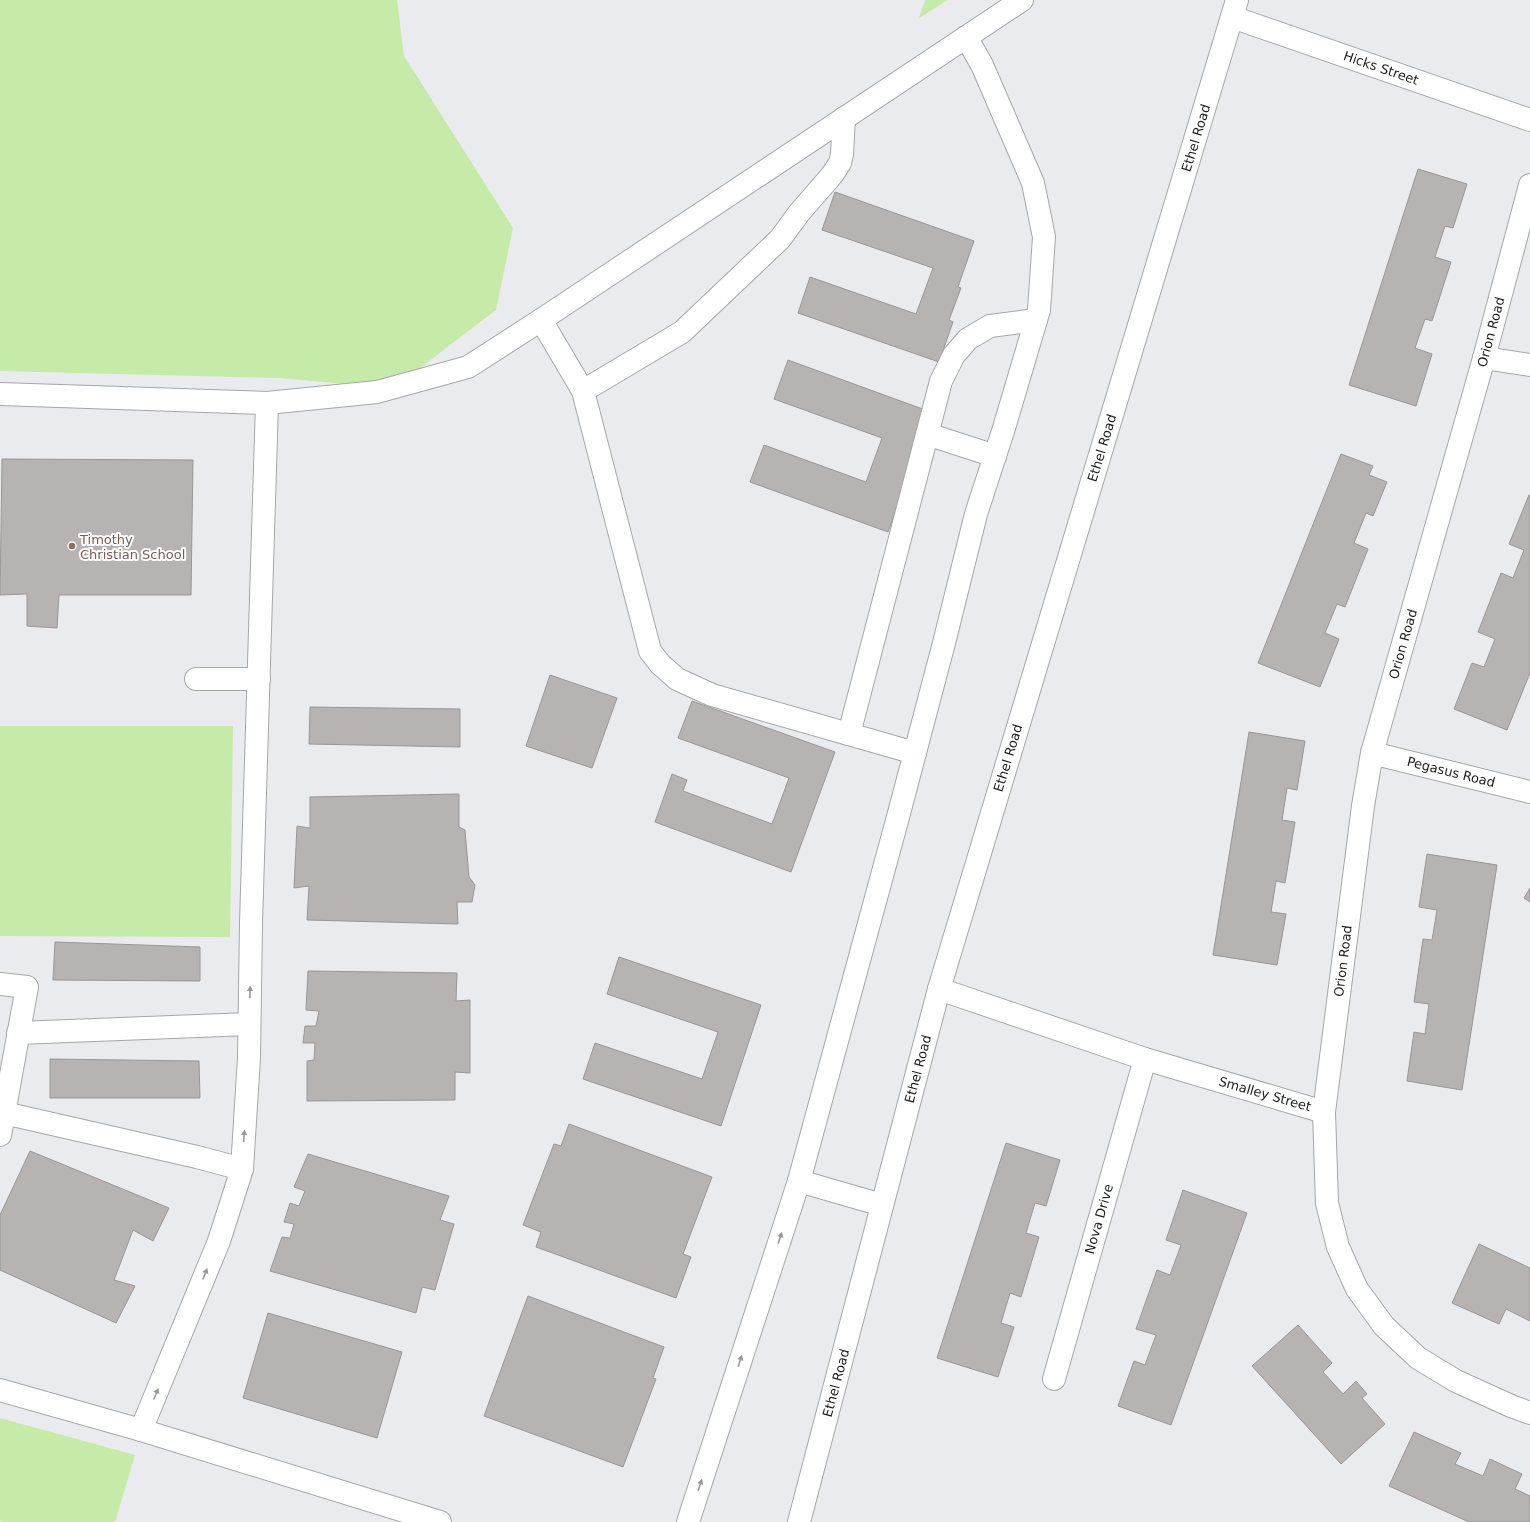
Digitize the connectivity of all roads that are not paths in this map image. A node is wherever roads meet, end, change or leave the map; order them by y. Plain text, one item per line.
1 (1022, 0) edge
2 (1235, 9) edge
3 (966, 37) junction
4 (844, 118) junction
5 (1530, 120) edge
6 (1530, 185) edge
7 (541, 320) junction
8 (1036, 320) junction
9 (1484, 358) junction
10 (1530, 365) edge
11 (583, 390) junction
12 (0, 394) edge
13 (267, 403) junction
14 (927, 434) junction
15 (995, 456) junction
16 (196, 679) dead end
17 (259, 679) junction
18 (849, 734) junction
19 (915, 753) junction
20 (1372, 753) junction
21 (1530, 792) edge
22 (0, 984) edge
23 (939, 989) junction
24 (249, 1024) junction
25 (18, 1033) junction
26 (1144, 1059) junction
27 (1324, 1112) junction
28 (4, 1113) junction
29 (0, 1135) edge
30 (242, 1169) junction
31 (799, 1181) junction
32 (882, 1205) junction
33 (1054, 1379) dead end
34 (0, 1390) edge
35 (1530, 1413) edge
36 (141, 1430) junction
37 (440, 1522) edge
38 (688, 1522) edge
39 (799, 1522) edge

1 - 3 street
2 - 5 street, Hicks Street
2 - 23 street, Ethel Road
3 - 4 street
3 - 8 street
4 - 7 street
4 - 11 street
6 - 9 street, Orion Road
7 - 11 street
7 - 13 street
8 - 14 street
8 - 15 street
9 - 10 street
9 - 20 street, Orion Road
11 - 18 street
12 - 13 street
13 - 17 street
14 - 15 street
14 - 18 street
15 - 19 street
16 - 17 street
24 -> 17 street
18 - 19 street
19 - 31 street
20 - 21 street, Pegasus Road
20 - 27 street, Orion Road
22 - 25 street
23 - 26 street, Smalley Street
23 - 32 street, Ethel Road
24 - 25 street
30 -> 24 street
25 - 28 street
26 - 27 street, Smalley Street
26 - 33 street, Nova Drive
27 - 35 street, Smalley Street
28 - 29 street
28 - 30 street
36 -> 30 street
31 - 32 street
38 -> 31 street
32 - 39 street, Ethel Road
34 - 36 street
36 - 37 street

